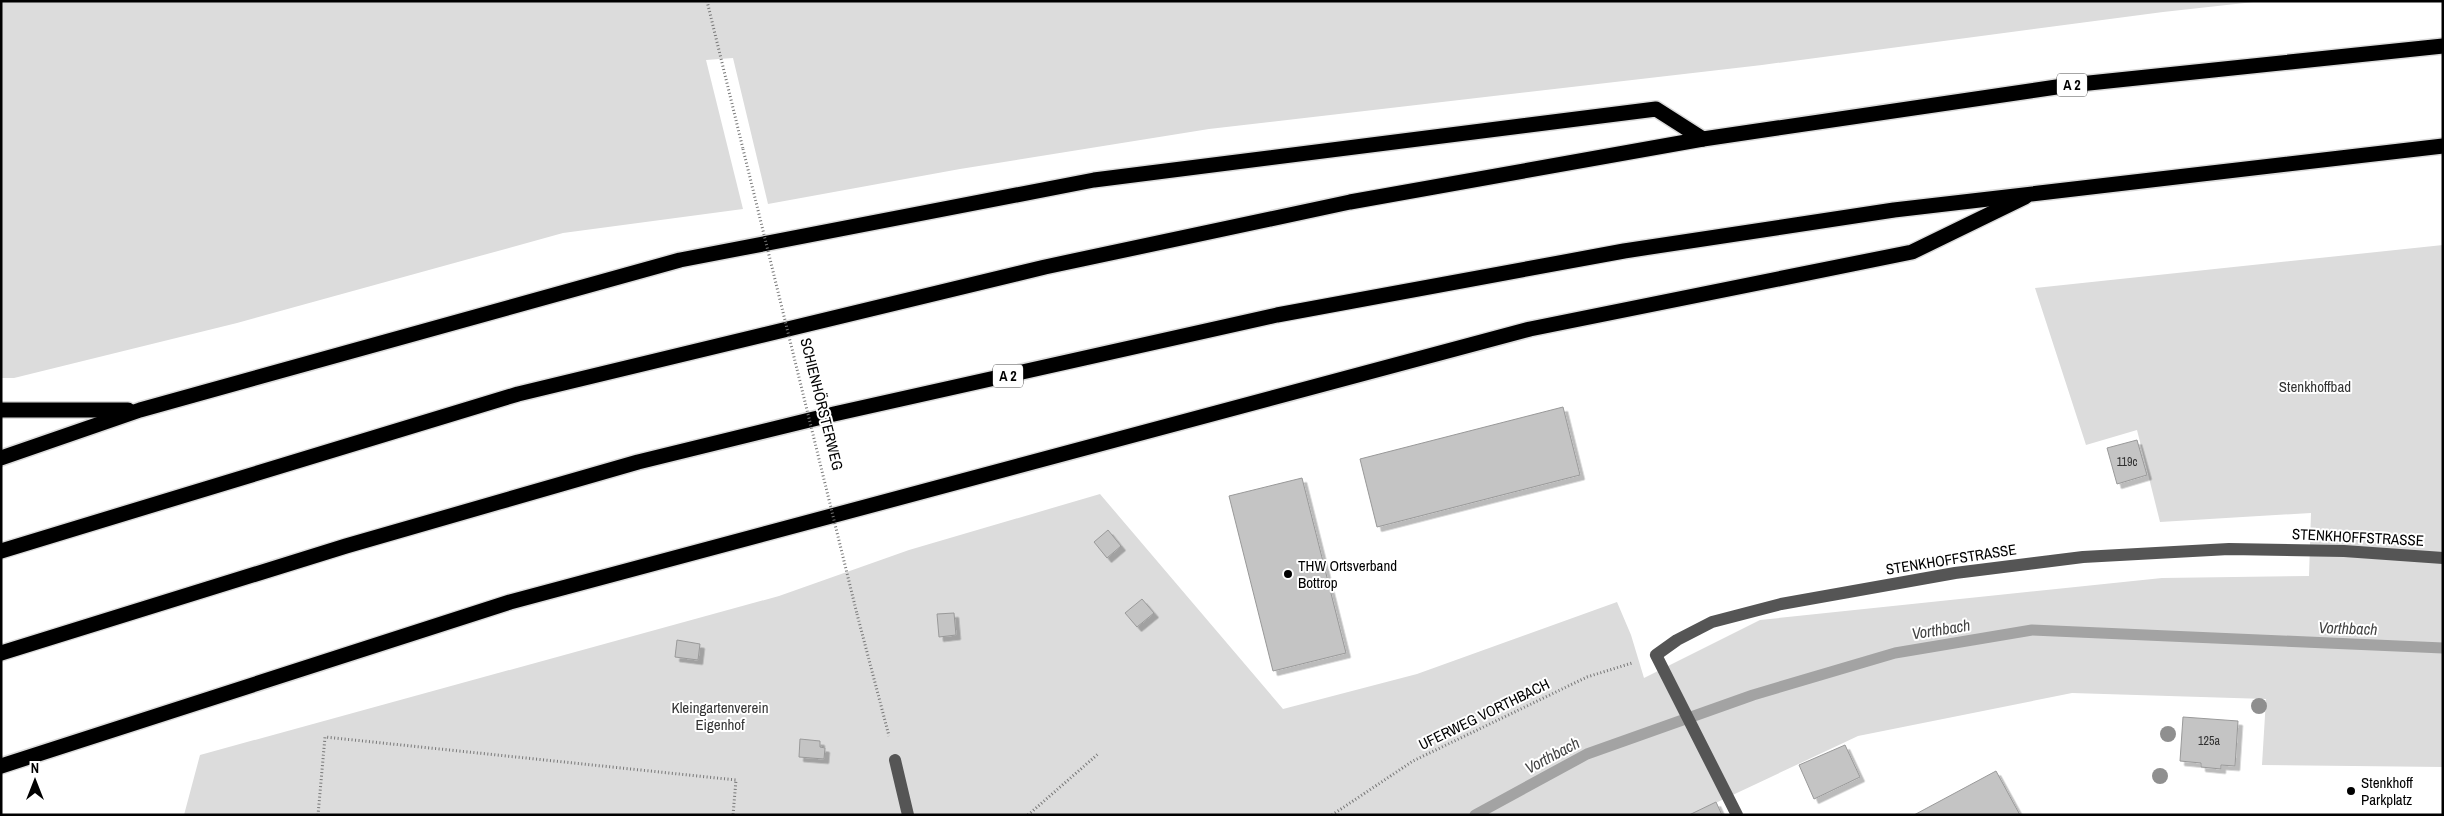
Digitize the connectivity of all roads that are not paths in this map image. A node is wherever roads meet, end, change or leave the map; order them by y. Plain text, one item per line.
1 (2443, 46) edge
2 (1703, 139) junction
3 (2443, 146) edge
4 (2035, 192) junction
5 (1, 410) edge
6 (140, 410) junction
7 (1, 458) edge
8 (1, 552) edge
9 (2443, 558) edge
10 (1, 654) edge
11 (895, 760) road end
12 (1, 766) edge
13 (908, 815) edge
14 (1737, 815) edge

1 - 2 highway, A 2
2 - 6 highway
2 - 8 highway, A 2
3 - 4 highway, A 2
4 - 10 highway, A 2
4 - 12 highway
5 - 6 highway
6 - 7 highway
9 - 14 lane, STENKHOFFSTRASSE
11 - 13 lane

